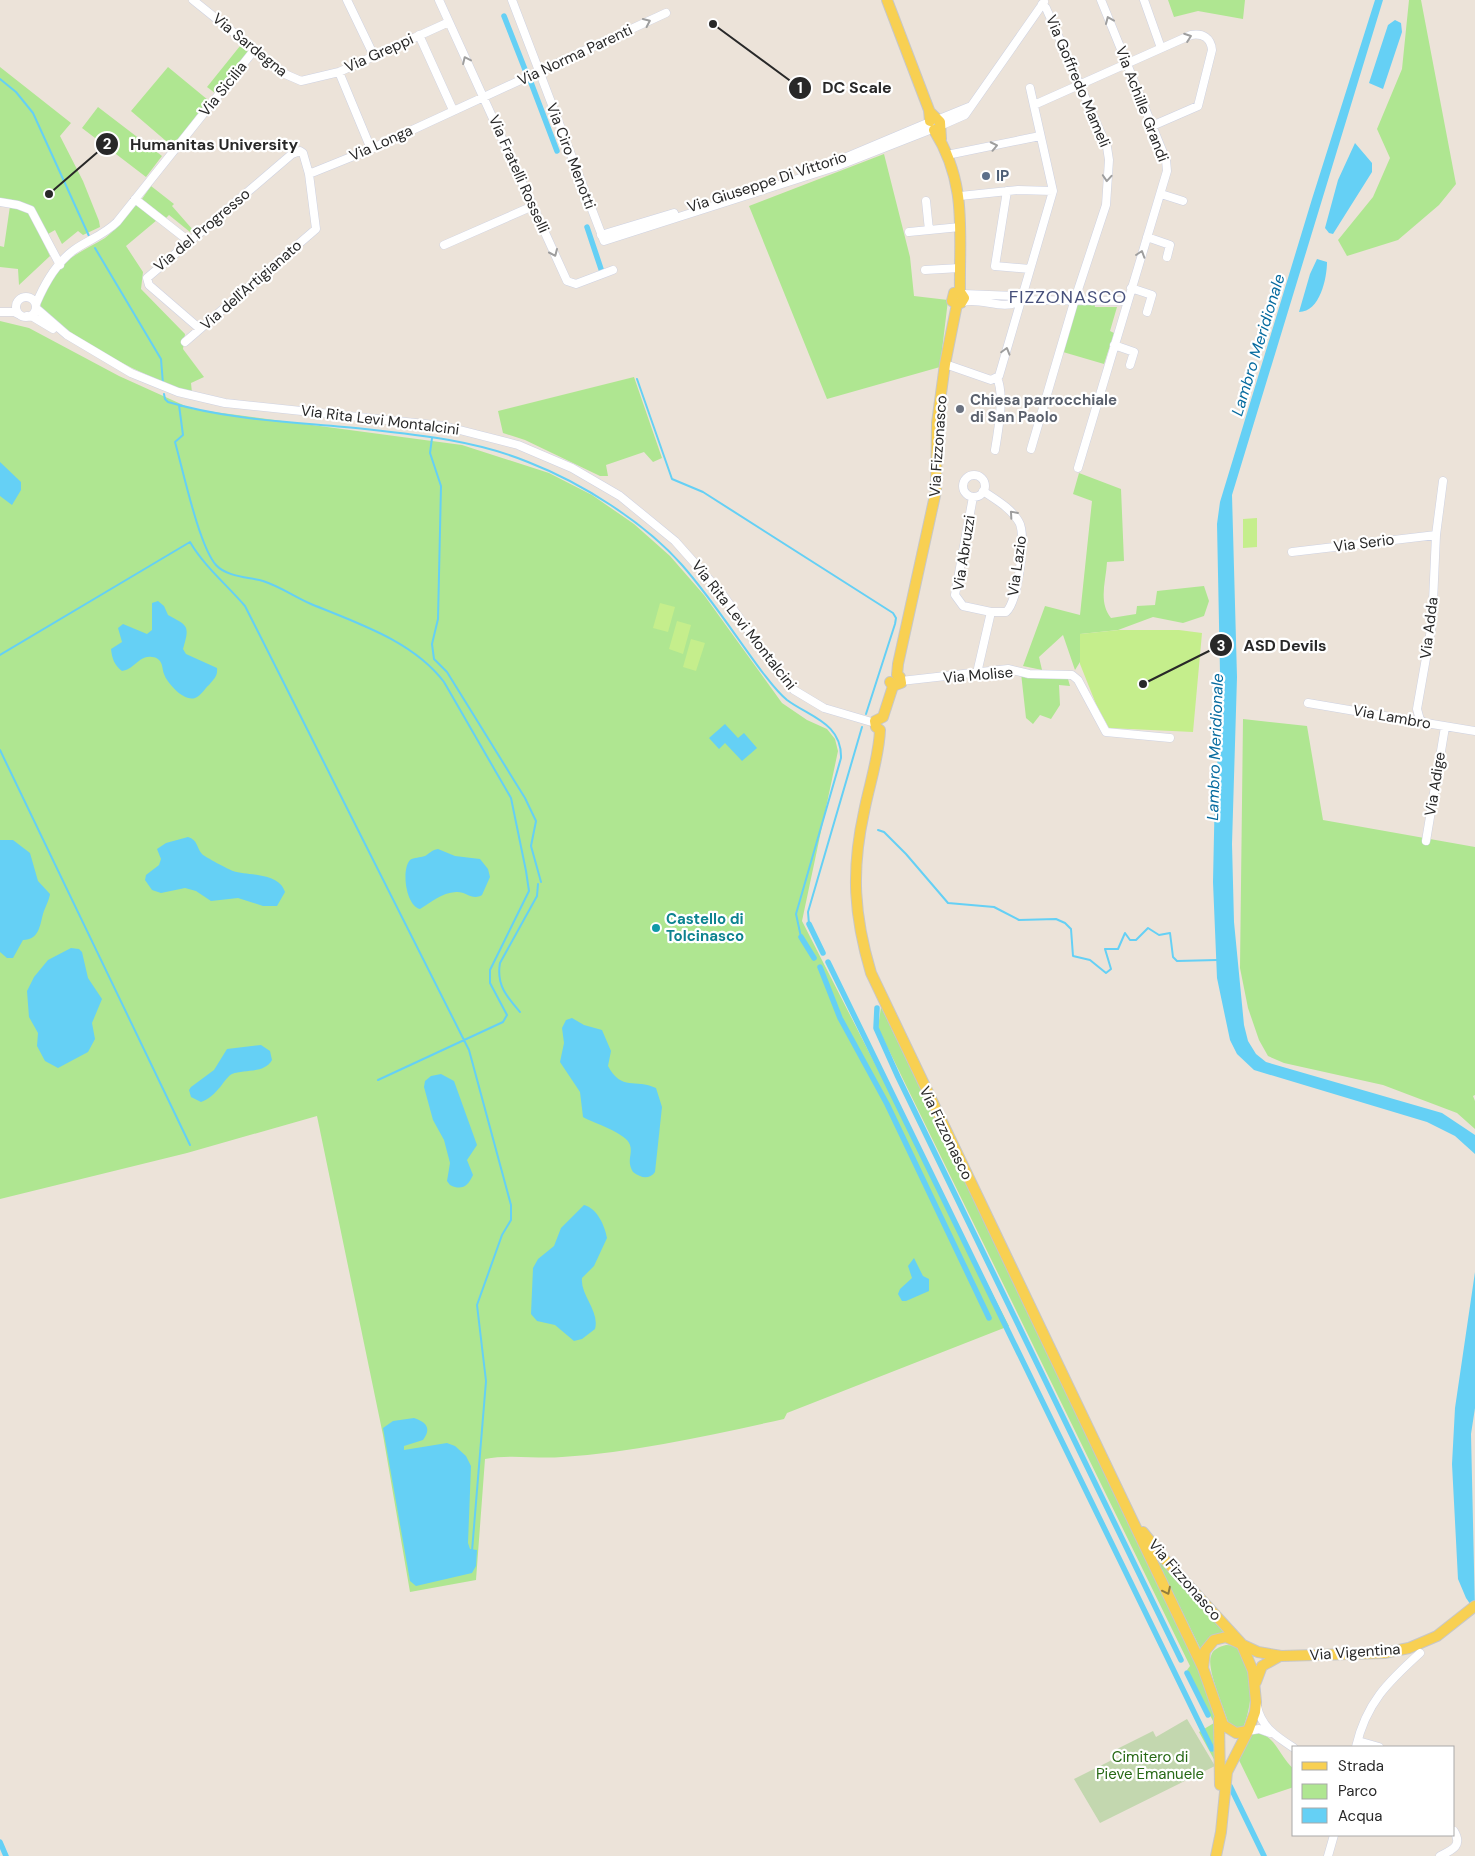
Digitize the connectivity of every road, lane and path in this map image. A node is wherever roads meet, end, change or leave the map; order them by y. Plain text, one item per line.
1 (194, 0) edge
2 (347, 0) edge
3 (439, 0) edge
4 (512, 0) edge
5 (887, 0) edge
6 (1100, 0) edge
7 (1144, 0) edge
8 (1044, 2) edge
9 (666, 13) dead end
10 (449, 22) junction
11 (419, 35) junction
12 (1161, 48) junction
13 (255, 49) junction
14 (374, 56) junction
15 (1127, 64) junction
16 (539, 71) junction
17 (339, 72) junction
18 (1080, 85) junction
19 (1030, 88) dead end
20 (484, 97) junction
21 (1034, 105) junction
22 (453, 110) junction
23 (935, 124) junction
24 (1152, 126) junction
25 (1040, 136) junction
26 (371, 149) junction
27 (947, 156) junction
28 (309, 174) junction
29 (1007, 191) junction
30 (1053, 191) junction
31 (1161, 194) junction
32 (960, 196) junction
33 (135, 199) junction
34 (926, 201) dead end
35 (1184, 201) dead end
36 (0, 202) edge
37 (533, 206) junction
38 (960, 227) junction
39 (929, 230) junction
40 (909, 232) dead end
41 (1147, 237) junction
42 (603, 238) joint
43 (190, 242) junction
44 (444, 245) dead end
45 (1167, 257) dead end
46 (60, 265) junction
47 (960, 268) junction
48 (1030, 269) junction
49 (614, 270) dead end
50 (925, 270) dead end
51 (43, 286) junction
52 (1131, 288) junction
53 (26, 297) junction
54 (961, 298) junction
55 (1075, 299) junction
56 (1021, 300) junction
57 (18, 301) junction
58 (1126, 301) junction
59 (36, 306) junction
60 (0, 308) edge
61 (0, 312) edge
62 (1147, 312) dead end
63 (24, 316) junction
64 (200, 329) junction
65 (67, 335) junction
66 (185, 342) dead end
67 (1114, 345) junction
68 (945, 364) junction
69 (1130, 365) dead end
70 (997, 378) junction
71 (1031, 449) dead end
72 (995, 450) dead end
73 (1078, 468) dead end
74 (1442, 481) dead end
75 (983, 491) junction
76 (973, 497) junction
77 (1436, 535) junction
78 (1292, 552) dead end
79 (991, 612) junction
80 (978, 673) junction
81 (897, 681) junction
82 (1308, 703) dead end
83 (1420, 720) junction
84 (877, 723) junction
85 (1444, 726) junction
86 (1475, 731) edge
87 (1170, 738) dead end
88 (1426, 841) dead end
89 (1130, 1516) junction
90 (1475, 1606) edge
91 (1241, 1643) junction
92 (1420, 1653) dead end
93 (1281, 1656) junction
94 (1203, 1668) junction
95 (1255, 1683) junction
96 (1256, 1702) junction
97 (1219, 1713) junction
98 (1248, 1731) junction
99 (1276, 1736) junction
100 (1357, 1745) edge
101 (1292, 1747) edge
102 (1455, 1833) edge
103 (1334, 1836) edge
104 (1217, 1851) edge
105 (1328, 1856) edge
106 (1440, 1856) edge

1 - 13 street, Via Sardegna
2 - 14 street
3 - 10 street, Via Fratelli Rosselli
4 - 16 street, Via Ciro Menotti
5 - 23 main road, Via Fizzonasco
15 -> 6 street, Via Achille Grandi
7 - 12 street
8 - 18 street, Via Goffredo Mameli
8 - 23 street, Via Giuseppe Di Vittorio
16 -> 9 street, Via Norma Parenti
10 - 11 street, Via Greppi
20 -> 10 street, Via Fratelli Rosselli
11 - 14 street, Via Greppi
11 - 22 street
12 - 15 street
12 -> 24 street
13 - 17 street, Via Sardegna
13 - 33 street, Via Sicilia
14 - 17 street, Via Greppi
15 - 18 street
15 - 24 street, Via Achille Grandi
16 - 20 street, Via Norma Parenti
16 - 42 street, Via Ciro Menotti
17 - 26 street
18 - 21 street
18 -> 55 street, Via Goffredo Mameli
19 - 21 street
20 - 22 street, Via Norma Parenti
20 - 37 street, Via Fratelli Rosselli
21 - 25 street
22 - 26 street, Via Longa
23 - 27 main road, Via Fizzonasco
23 - 42 street, Via Giuseppe Di Vittorio
24 - 31 street, Via Achille Grandi
27 -> 25 street
25 - 30 street
26 - 28 street, Via Longa
27 - 32 main road, Via Fizzonasco
28 - 43 street, Via del Progresso
28 - 64 street, Via dell'Artigianato
29 - 30 street
29 - 32 street
29 - 48 street
30 - 48 street
31 - 35 street
31 - 41 street, Via Achille Grandi
32 - 38 main road, Via Fizzonasco
33 - 43 street
33 - 46 street, Via Sicilia
34 - 39 street
36 - 46 street
37 - 44 street
37 -> 49 street, Via Fratelli Rosselli
38 - 39 street
38 - 47 main road, Via Fizzonasco
39 - 40 street
41 - 45 street
52 -> 41 street, Via Achille Grandi
43 - 64 street, Via del Progresso
46 - 51 street, Via Sicilia
47 - 50 street
47 - 54 main road, Via Fizzonasco
48 - 56 street
51 - 53 street
51 - 59 street
52 - 58 street, Via Achille Grandi
52 - 62 street
53 - 57 street
53 - 59 street, Via Rita Levi Montalcini
54 - 56 street
54 - 68 main road, Via Fizzonasco
55 - 56 street
55 - 58 street
55 - 71 street, Via Goffredo Mameli
70 -> 56 street
57 - 60 street
57 - 63 street
58 - 67 street, Via Achille Grandi
59 - 63 street
59 - 65 street, Via Rita Levi Montalcini
61 - 63 street, Via Rita Levi Montalcini
63 - 65 street, Via Rita Levi Montalcini
64 - 66 street, Via dell'Artigianato
65 - 84 street, Via Rita Levi Montalcini
67 - 69 street
67 - 73 street, Via Achille Grandi
68 - 70 street
68 - 81 main road, Via Fizzonasco
70 - 72 street
74 - 77 street, Via Adda
75 - 76 street
75 - 76 street
79 -> 75 street, Via Lazio
76 - 79 street, Via Abruzzi
77 - 78 street, Via Serio
77 - 83 street, Via Adda
79 - 80 street
80 - 81 street, Via Molise
80 - 87 street, Via Molise
81 - 84 main road, Via Fizzonasco
82 - 83 street, Via Lambro
83 - 85 street, Via Lambro
84 - 89 main road, Via Fizzonasco
85 - 86 street, Via Lambro
85 - 88 street, Via Adige
89 - 91 main road, Via Fizzonasco
89 -> 94 main road, Via Fizzonasco
90 - 93 main road, Via Vigentina
91 - 93 main road, Via Vigentina
91 - 94 main road
91 - 95 main road
92 - 100 street
93 - 95 main road
94 - 97 main road, Via Fizzonasco
95 - 96 main road
96 - 98 main road
96 - 99 street
97 - 98 main road
97 - 104 main road
98 - 99 street
98 - 104 main road
99 - 101 street
102 - 106 street
103 - 105 street

